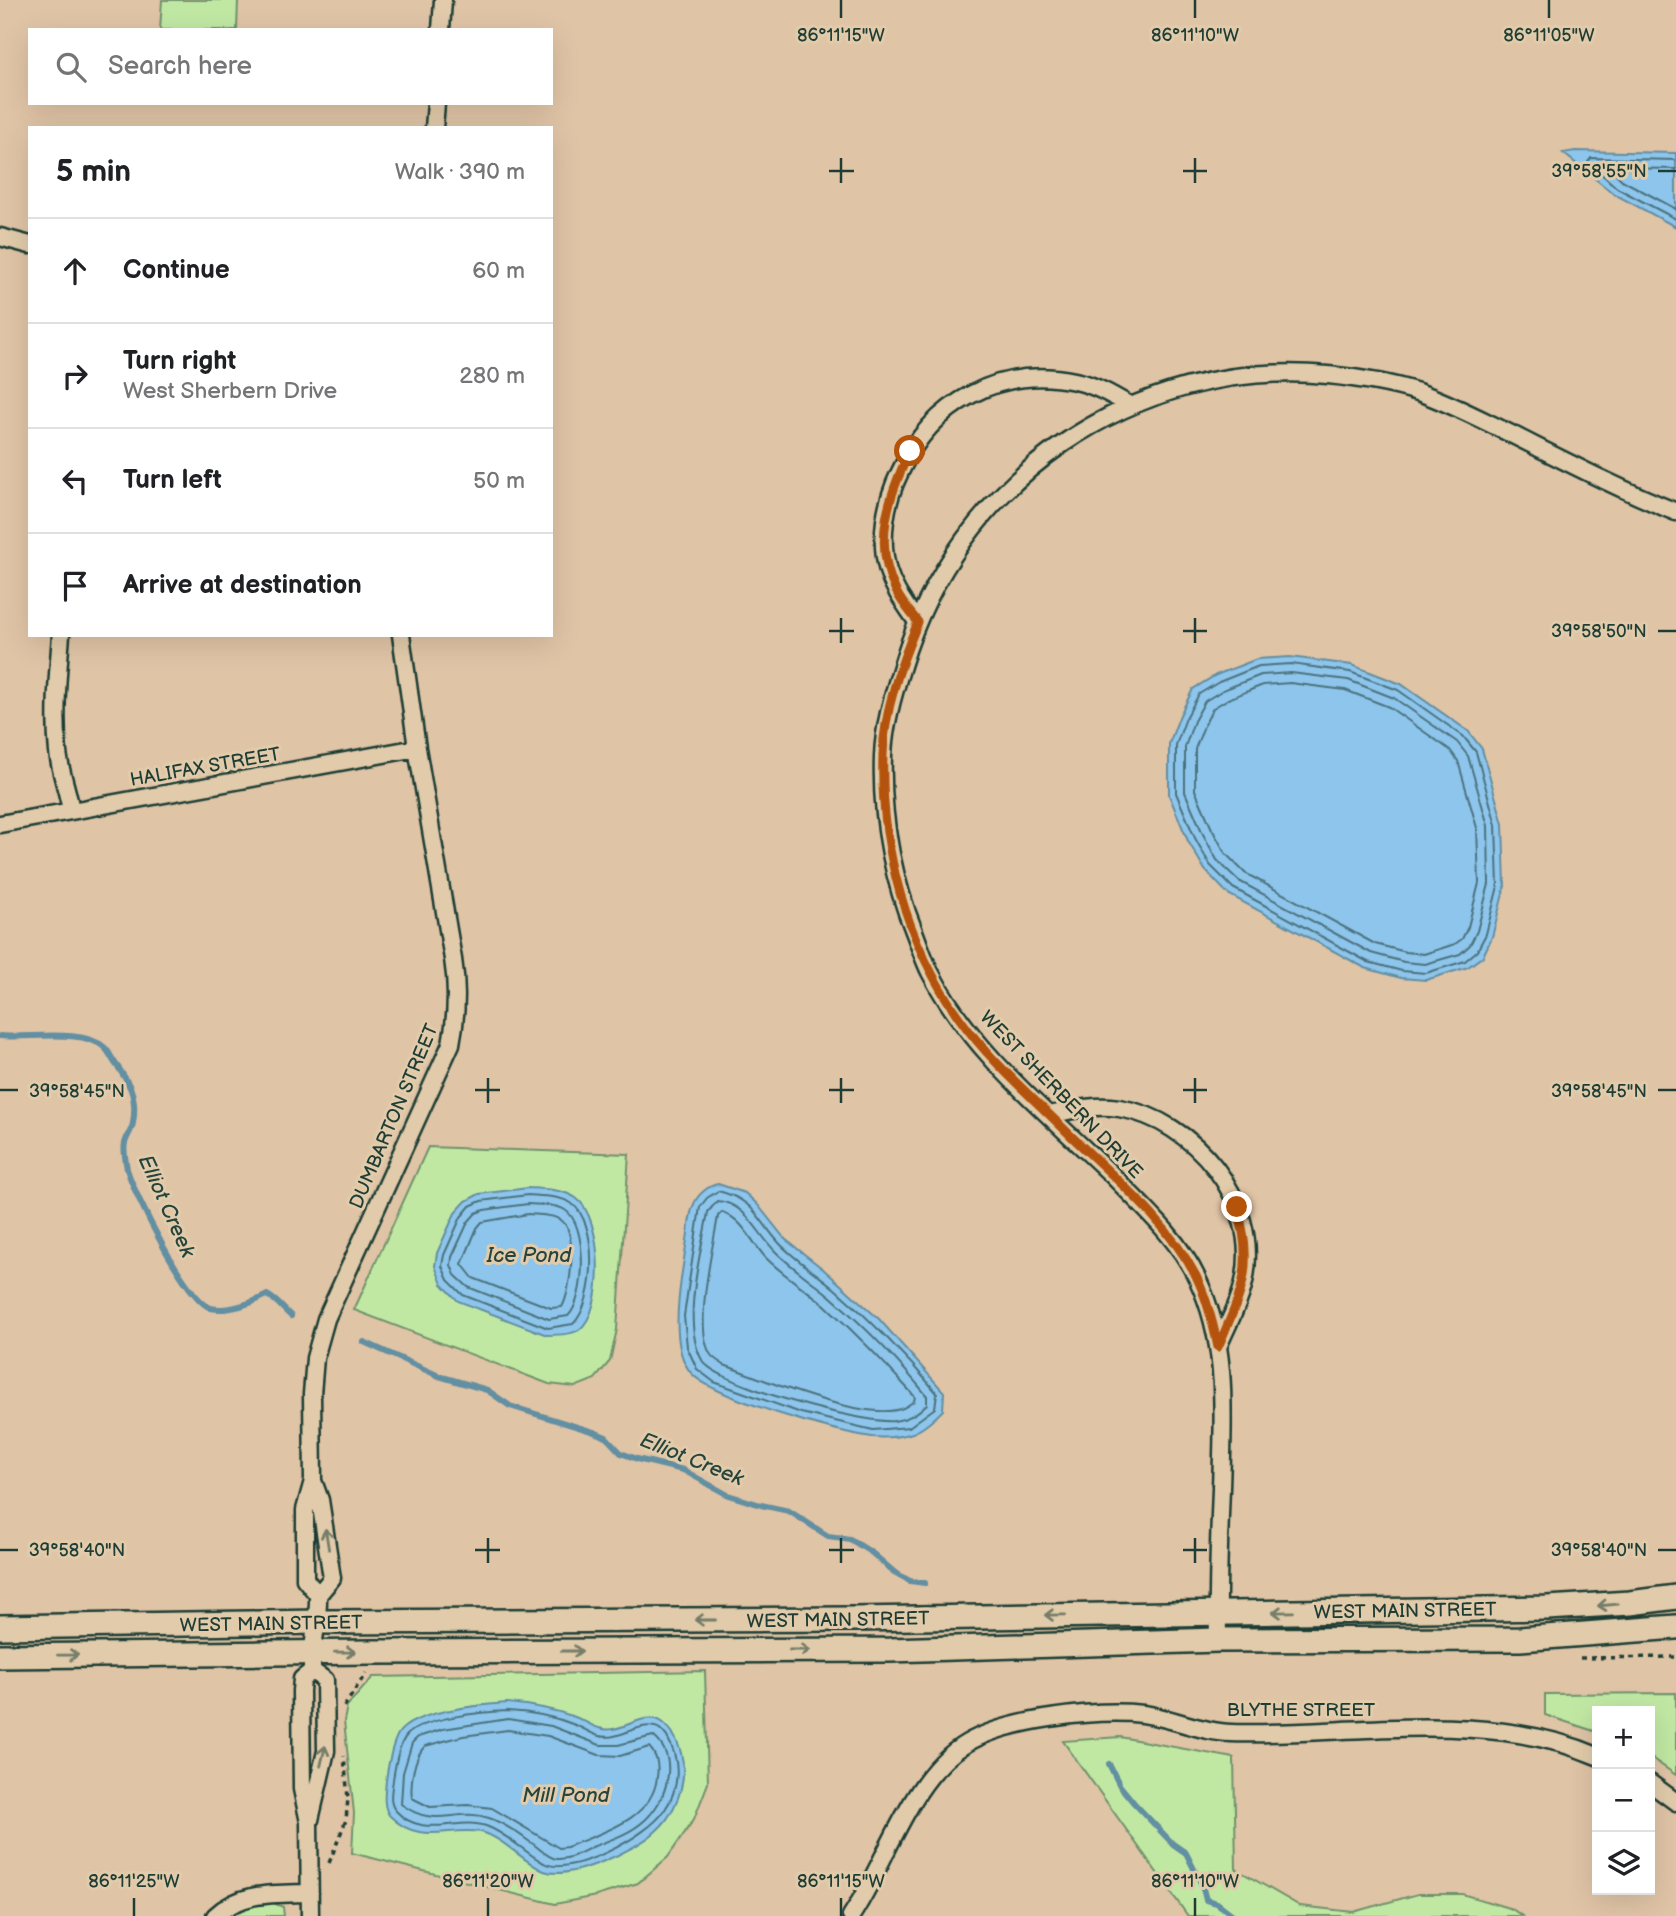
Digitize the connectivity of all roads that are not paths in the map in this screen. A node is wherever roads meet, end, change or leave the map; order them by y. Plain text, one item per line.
1 (443, 0) edge
2 (441, 28) edge
3 (436, 105) edge
4 (434, 126) edge
5 (0, 237) edge
6 (28, 244) edge
7 (1129, 405) junction
8 (1676, 512) edge
9 (918, 622) junction
10 (61, 637) edge
11 (401, 637) edge
12 (417, 748) junction
13 (71, 811) junction
14 (0, 824) edge
15 (1050, 1115) junction
16 (1218, 1347) junction
17 (313, 1481) junction
18 (318, 1595) junction
19 (1676, 1597) edge
20 (1218, 1612) junction
21 (0, 1627) edge
22 (1676, 1627) edge
23 (1218, 1640) junction
24 (314, 1646) junction
25 (0, 1656) edge
26 (1592, 1754) edge
27 (1655, 1787) edge
28 (1676, 1802) edge
29 (309, 1822) junction
30 (310, 1893) junction
31 (215, 1916) edge
32 (310, 1916) edge
33 (851, 1916) edge

1 - 2 street
3 - 4 street
5 - 6 street
7 - 8 street, WEST SHERBERN DRIVE
7 - 9 street, WEST SHERBERN DRIVE
7 - 9 street
9 - 15 street, WEST SHERBERN DRIVE
10 - 13 street
11 - 12 street, DUMBARTON STREET
12 - 13 street, HALIFAX STREET
12 - 17 street, DUMBARTON STREET
13 - 14 street, HALIFAX STREET
15 - 16 street, WEST SHERBERN DRIVE
15 - 16 street
16 - 20 street, WEST SHERBERN DRIVE
17 - 18 street, DUMBARTON STREET
18 -> 17 street, DUMBARTON STREET
18 - 24 street, DUMBARTON STREET
19 -> 20 street, WEST MAIN STREET
20 - 23 street, WEST SHERBERN DRIVE
20 -> 24 street, WEST MAIN STREET
21 - 24 street, WEST MAIN STREET
22 - 23 street, WEST MAIN STREET
24 -> 23 street, WEST MAIN STREET
25 -> 24 street, WEST MAIN STREET
24 - 29 street
29 -> 24 street
26 - 33 street, BLYTHE STREET
27 - 28 street
29 - 30 street
30 - 31 street
30 - 32 street

